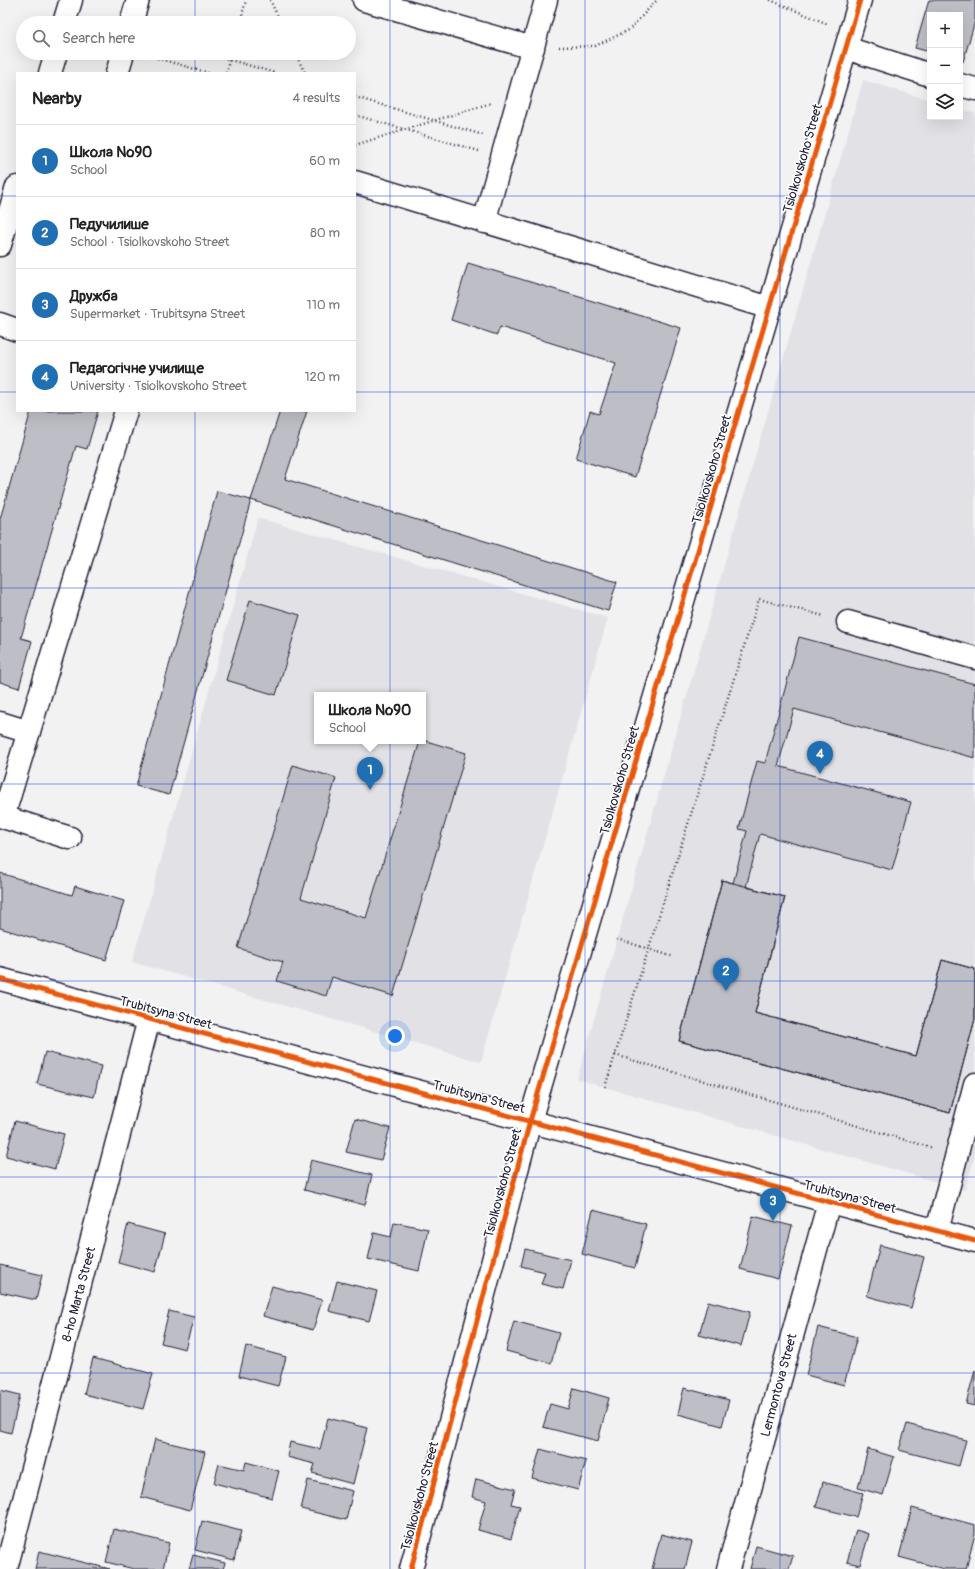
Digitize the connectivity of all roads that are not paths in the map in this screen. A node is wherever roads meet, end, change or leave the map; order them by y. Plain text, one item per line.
1 (71, 0) edge
2 (138, 0) edge
3 (364, 0) edge
4 (546, 0) edge
5 (860, 0) edge
6 (66, 16) edge
7 (133, 16) edge
8 (848, 40) junction
9 (533, 48) junction
10 (54, 60) edge
11 (121, 60) edge
12 (50, 72) edge
13 (117, 72) edge
14 (927, 74) edge
15 (963, 86) edge
16 (975, 89) edge
17 (356, 182) edge
18 (16, 190) edge
19 (484, 222) junction
20 (0, 245) edge
21 (770, 308) junction
22 (0, 324) edge
23 (16, 330) edge
24 (126, 412) edge
25 (848, 622) road end
26 (975, 658) edge
27 (0, 723) edge
28 (29, 732) junction
29 (70, 838) dead end
30 (0, 979) edge
31 (149, 1019) junction
32 (975, 1084) edge
33 (530, 1121) junction
34 (829, 1202) junction
35 (937, 1231) junction
36 (975, 1241) edge
37 (6, 1569) edge
38 (410, 1569) edge
39 (728, 1569) edge

1 - 6 street
2 - 7 street
3 - 9 street
4 - 9 street
5 - 8 street, Tsiolkovskoho Street
8 - 14 street
8 - 21 street, Tsiolkovskoho Street
9 - 19 street
10 - 12 street
11 - 13 street
15 - 16 street
17 - 19 street
18 - 20 street
19 - 21 street
21 - 33 street, Tsiolkovskoho Street
22 - 23 street
24 - 28 street
25 - 26 street
27 - 28 street
28 - 29 street
30 - 31 street, Trubitsyna Street
31 - 33 street, Trubitsyna Street
31 - 37 street, 8-ho Marta Street
32 - 35 street
33 - 34 street, Trubitsyna Street
33 - 38 street, Tsiolkovskoho Street
34 - 35 street, Trubitsyna Street
34 - 39 street, Lermontova Street
35 - 36 street, Trubitsyna Street

